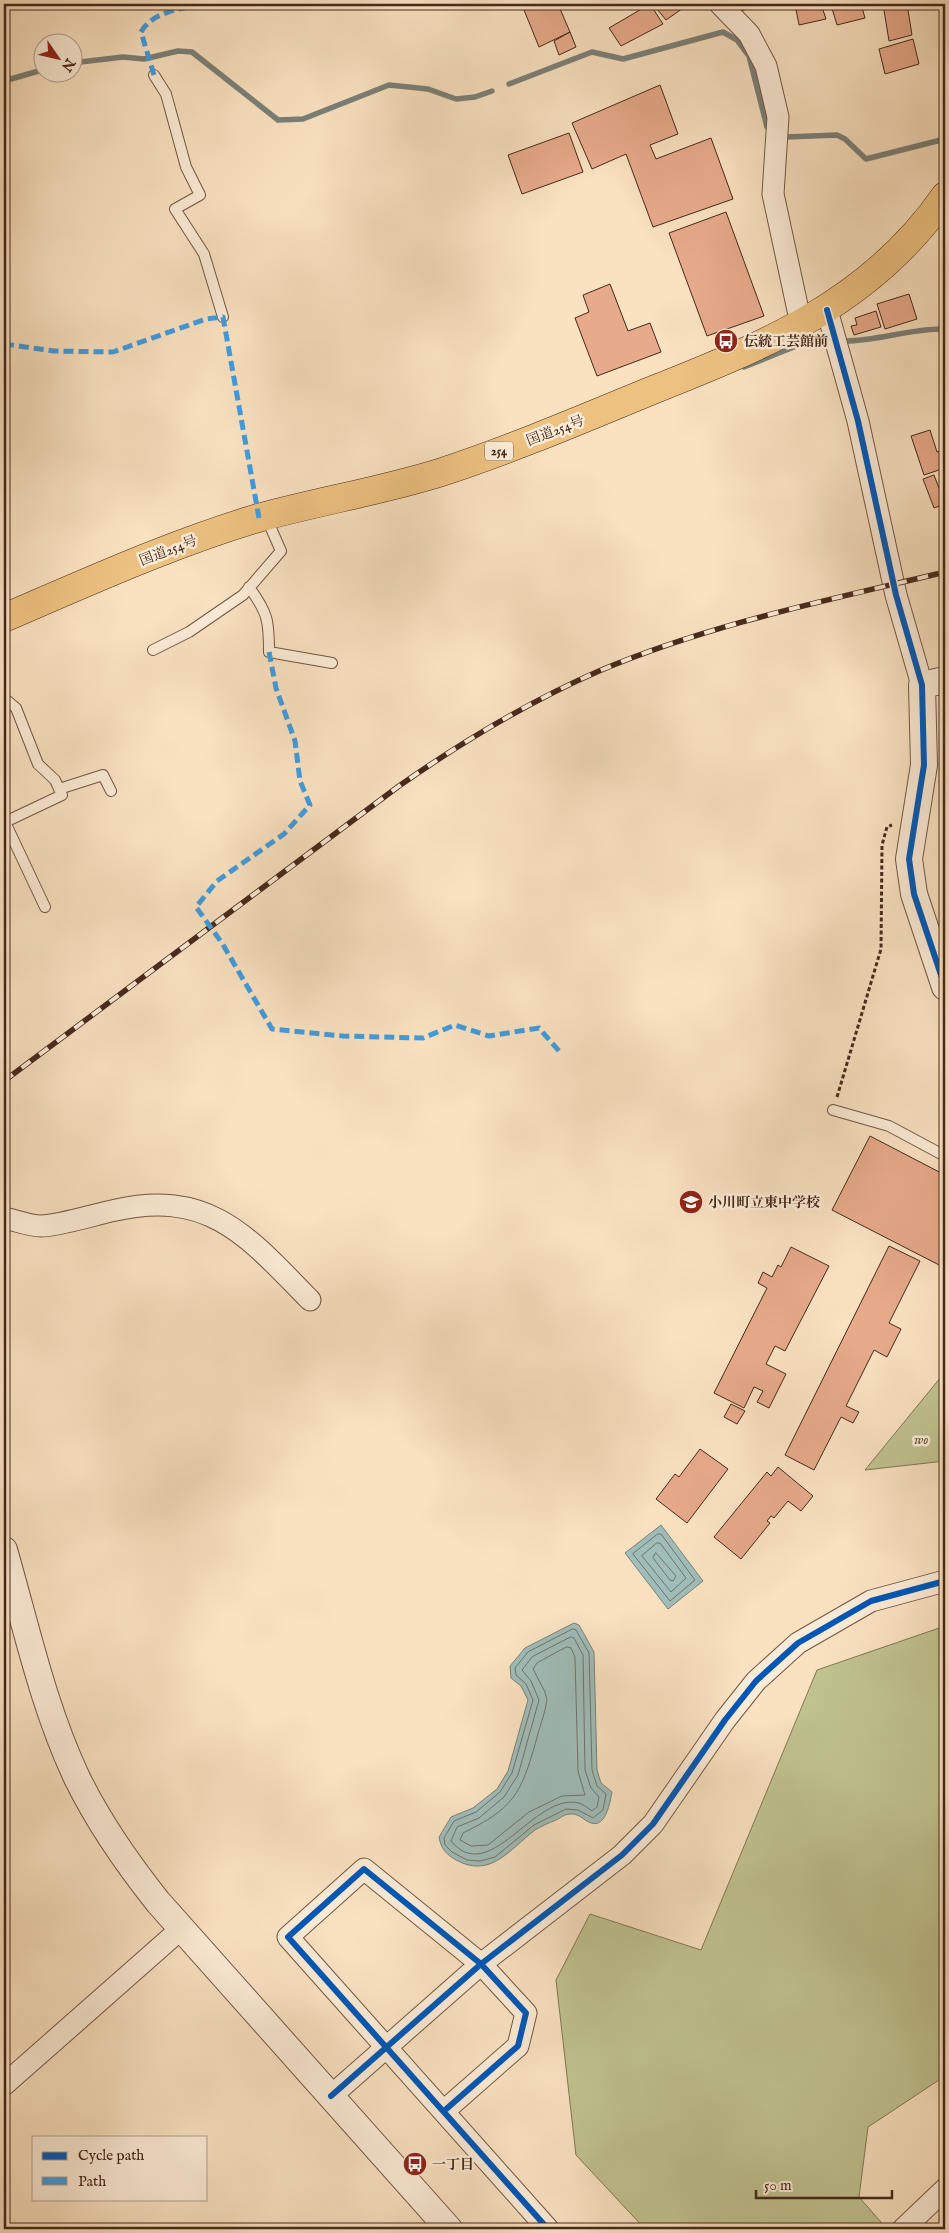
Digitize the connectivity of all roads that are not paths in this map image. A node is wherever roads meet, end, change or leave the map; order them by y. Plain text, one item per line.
1 (720, 4) edge
2 (154, 75) dead end
3 (945, 196) edge
4 (827, 310) junction
5 (223, 317) dead end
6 (801, 324) junction
7 (265, 516) junction
8 (250, 587) junction
9 (4, 618) edge
10 (153, 650) dead end
11 (332, 663) dead end
12 (933, 683) edge
13 (4, 698) edge
14 (59, 789) junction
15 (111, 791) dead end
16 (44, 907) dead end
17 (945, 986) edge
18 (833, 1110) road end
19 (945, 1156) edge
20 (4, 1218) edge
21 (310, 1300) dead end
22 (4, 1550) edge
23 (945, 1581) edge
24 (182, 1928) junction
25 (481, 1964) junction
26 (386, 2048) junction
27 (4, 2084) edge
28 (331, 2096) junction
29 (444, 2111) junction
30 (945, 2189) edge
31 (449, 2229) edge
32 (548, 2229) edge
33 (903, 2229) edge

1 - 6 street
2 - 5 lane
3 - 4 highway, 国道254号 / 254
4 - 6 highway, 国道254号 / 254
4 - 12 street
6 - 7 highway, 国道254号 / 254
7 - 8 lane
7 - 9 highway, 国道254号 / 254
8 - 10 lane
8 - 11 lane
12 - 17 street
13 - 14 lane
14 - 15 lane
14 - 16 lane
18 - 19 lane
20 - 21 street
22 - 24 street
23 - 25 street
24 - 27 street
24 - 28 street
25 - 26 street
25 - 26 street
25 - 29 street
26 - 28 street
26 - 29 street
28 - 31 street
29 - 32 street
30 - 33 street

